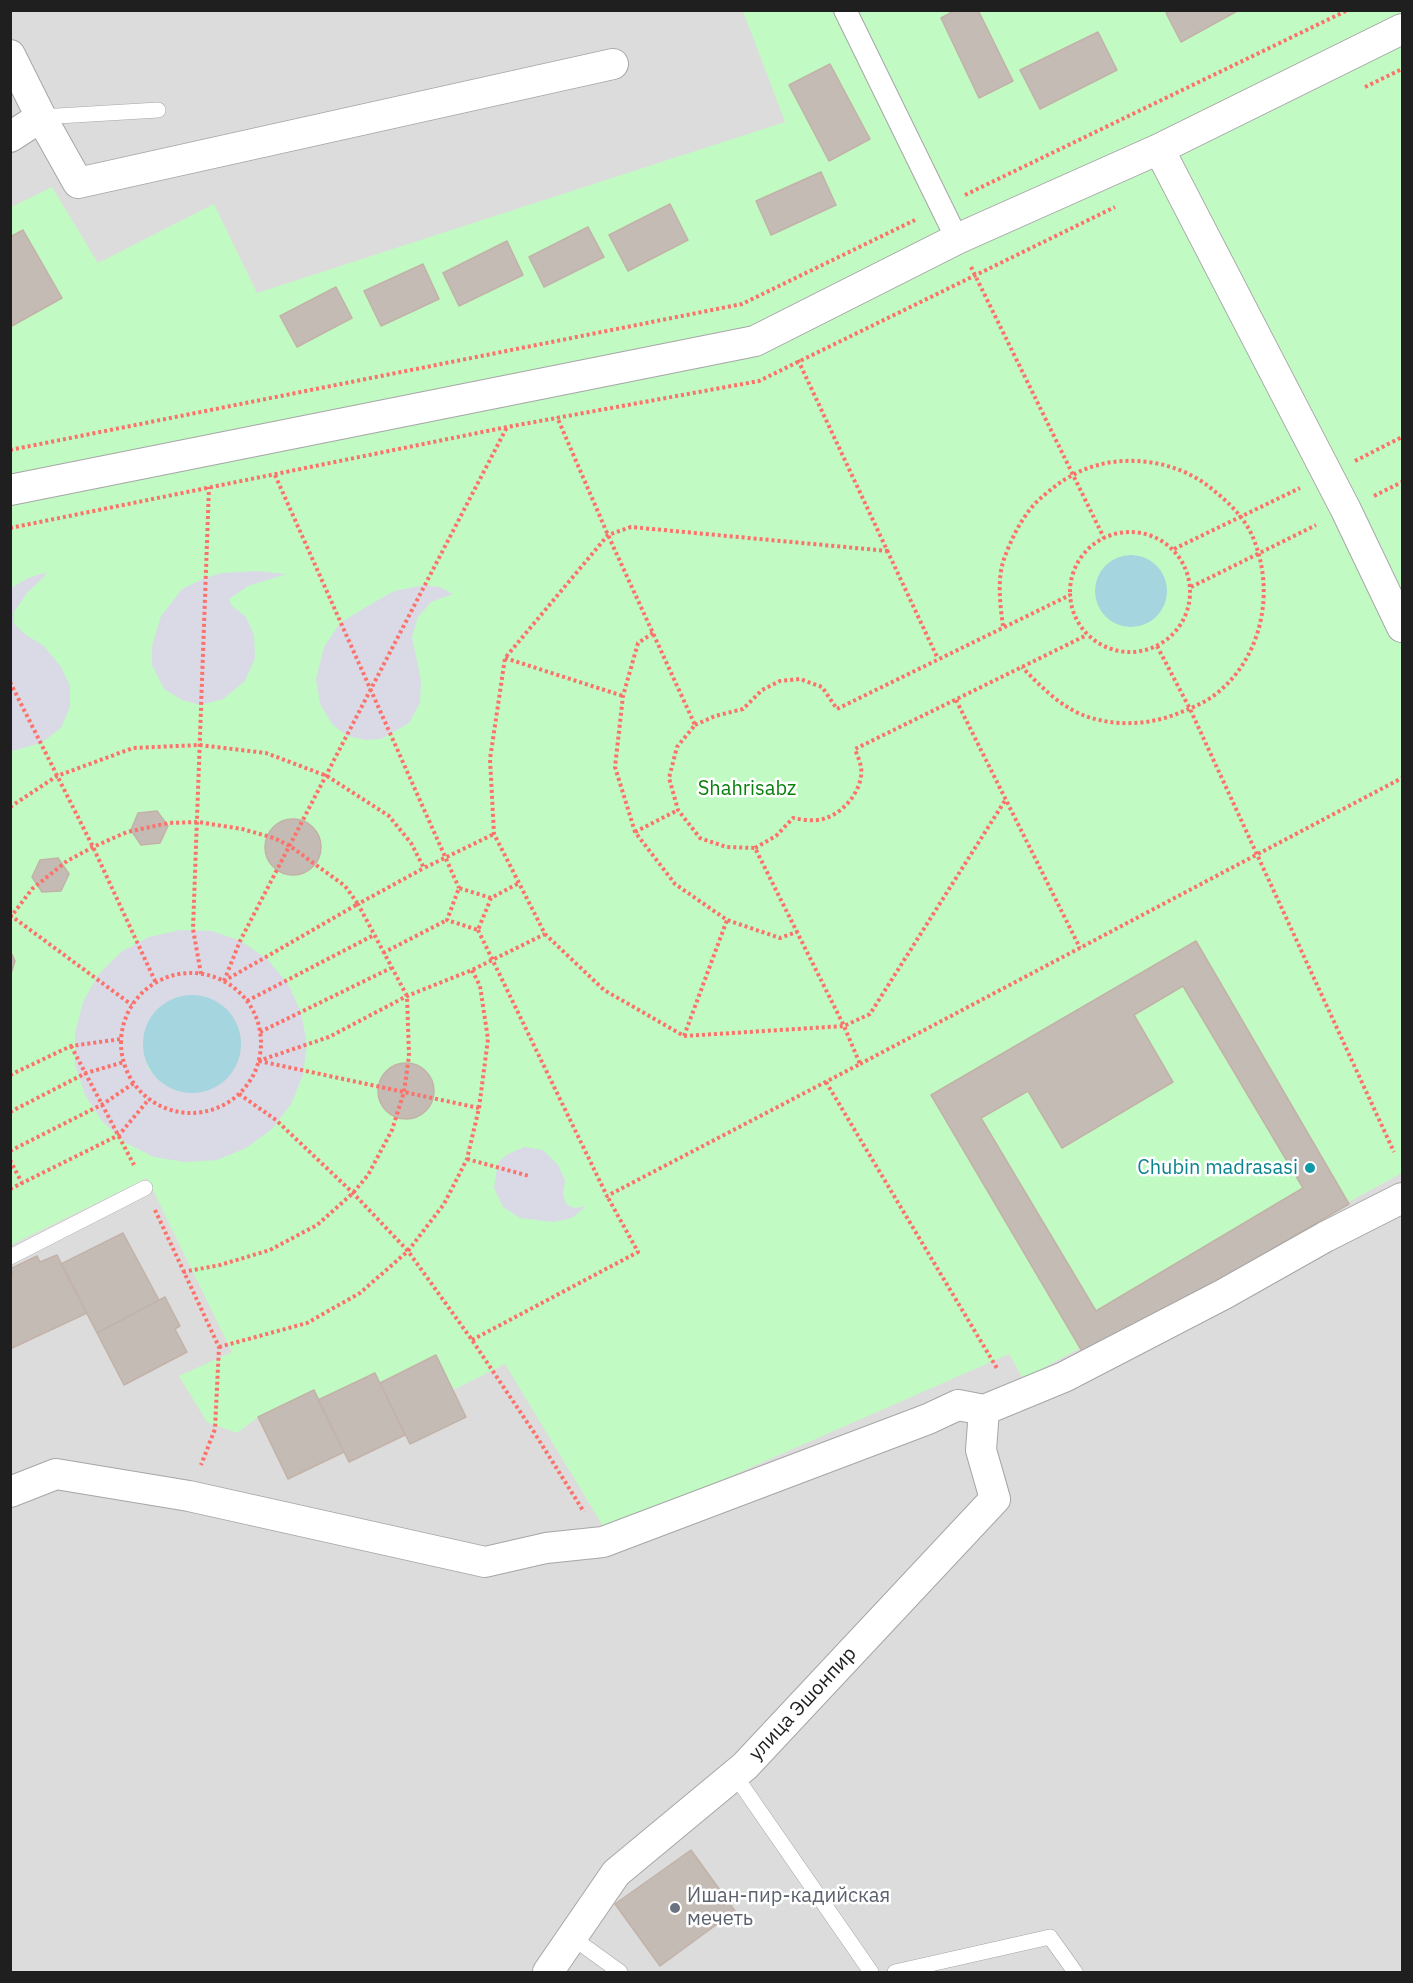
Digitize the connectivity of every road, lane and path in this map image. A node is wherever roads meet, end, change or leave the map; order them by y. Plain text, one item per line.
1 (845, 10) edge
2 (1348, 10) edge
3 (1402, 29) edge
4 (10, 55) edge
5 (613, 64) dead end
6 (158, 110) dead end
7 (41, 117) junction
8 (10, 137) edge
9 (1159, 149) junction
10 (943, 206) junction
11 (957, 239) junction
12 (783, 327) junction
13 (543, 383) junction
14 (507, 427) dead end
15 (1402, 437) edge
16 (10, 450) edge
17 (1328, 474) junction
18 (275, 475) dead end
19 (1072, 475) junction
20 (1402, 482) edge
21 (209, 487) dead end
22 (10, 490) edge
23 (1346, 510) junction
24 (1240, 516) junction
25 (608, 535) junction
26 (1104, 538) junction
27 (1174, 549) junction
28 (888, 552) junction
29 (1259, 554) junction
30 (1191, 587) junction
31 (1070, 595) junction
32 (1003, 626) junction
33 (1402, 627) edge
34 (653, 633) junction
35 (1087, 634) junction
36 (1158, 646) junction
37 (505, 658) junction
38 (938, 659) junction
39 (1022, 667) junction
40 (10, 682) edge
41 (370, 690) junction
42 (623, 696) junction
43 (956, 700) junction
44 (1190, 709) junction
45 (695, 725) junction
46 (199, 746) junction
47 (57, 776) junction
48 (327, 776) junction
49 (1402, 778) edge
50 (1006, 800) junction
51 (10, 807) edge
52 (678, 810) junction
53 (198, 822) junction
54 (635, 832) junction
55 (494, 834) junction
56 (290, 846) junction
57 (93, 847) junction
58 (755, 848) junction
59 (1255, 855) junction
60 (444, 858) junction
61 (424, 868) junction
62 (519, 883) junction
63 (459, 888) junction
64 (491, 898) junction
65 (357, 904) junction
66 (11, 917) edge
67 (447, 920) junction
68 (727, 920) junction
69 (478, 930) junction
70 (797, 932) junction
71 (545, 934) junction
72 (374, 935) junction
73 (1080, 948) junction
74 (383, 953) junction
75 (494, 960) junction
76 (391, 968) junction
77 (472, 970) junction
78 (201, 974) junction
79 (224, 981) junction
80 (156, 983) junction
81 (407, 996) junction
82 (247, 1001) junction
83 (132, 1005) junction
84 (844, 1026) junction
85 (260, 1032) junction
86 (684, 1036) junction
87 (121, 1039) junction
88 (72, 1046) junction
89 (258, 1061) junction
90 (124, 1062) junction
91 (860, 1064) junction
92 (86, 1073) junction
93 (10, 1075) edge
94 (826, 1082) junction
95 (134, 1083) junction
96 (404, 1092) junction
97 (239, 1094) junction
98 (149, 1099) junction
99 (104, 1104) junction
100 (480, 1108) junction
101 (10, 1112) edge
102 (119, 1135) junction
103 (10, 1151) edge
104 (1394, 1152) dead end
105 (10, 1160) edge
106 (467, 1160) junction
107 (529, 1176) dead end
108 (22, 1183) junction
109 (145, 1188) junction
110 (10, 1189) edge
111 (353, 1193) junction
112 (607, 1196) junction
113 (1402, 1198) edge
114 (408, 1251) junction
115 (10, 1257) edge
116 (183, 1272) junction
117 (472, 1341) junction
118 (219, 1347) junction
119 (995, 1405) junction
120 (10, 1492) edge
121 (189, 1496) junction
122 (603, 1542) junction
123 (734, 1774) junction
124 (573, 1938) junction
125 (548, 1972) edge
126 (620, 1972) edge
127 (871, 1972) edge
128 (895, 1972) edge
129 (1075, 1972) edge

1 - 10 street
2 - 10 path
3 - 9 street
4 - 7 street
5 - 7 street
6 - 7 lane
7 - 8 street
9 - 11 street
9 - 17 street
10 - 11 street
10 - 16 path
11 - 12 street
11 - 19 path
12 - 13 street
12 - 28 path
13 - 22 street
13 - 25 path
14 - 41 path
15 - 17 path
17 - 23 street
17 - 24 path
18 - 41 path
19 - 24 path
19 - 26 path
19 - 32 path
20 - 23 path
21 - 46 path
23 - 29 path
23 - 33 street
24 - 27 path
24 - 29 path
25 - 28 path
25 - 34 path
25 - 37 path
26 - 27 path
26 - 31 path
27 - 30 path
28 - 38 path
29 - 30 path
29 - 44 path
30 - 36 path
31 - 32 path
31 - 35 path
32 - 38 path
34 - 42 path
34 - 45 path
35 - 36 path
35 - 39 path
36 - 44 path
37 - 42 path
37 - 55 path
38 - 45 path
39 - 43 path
39 - 44 path
40 - 47 path
41 - 48 path
41 - 60 path
42 - 54 path
43 - 50 path
43 - 58 path
44 - 59 path
45 - 52 path
46 - 47 path
46 - 48 path
46 - 53 path
47 - 51 path
47 - 57 path
48 - 56 path
48 - 61 path
49 - 59 path
50 - 73 path
50 - 84 path
52 - 54 path
52 - 58 path
53 - 56 path
53 - 57 path
53 - 78 path
54 - 68 path
55 - 60 path
55 - 62 path
56 - 65 path
56 - 79 path
57 - 66 path
57 - 80 path
58 - 70 path
59 - 73 path
59 - 104 path
60 - 61 path
60 - 63 path
61 - 65 path
62 - 64 path
62 - 71 path
63 - 64 path
63 - 67 path
64 - 69 path
65 - 72 path
65 - 79 path
66 - 83 path
67 - 69 path
67 - 74 path
68 - 70 path
68 - 86 path
69 - 75 path
70 - 84 path
71 - 75 path
71 - 86 path
72 - 74 path
72 - 82 path
73 - 91 path
74 - 76 path
75 - 77 path
75 - 112 path
76 - 81 path
76 - 85 path
77 - 81 path
77 - 100 path
78 - 79 path
78 - 80 path
79 - 82 path
80 - 83 path
81 - 89 path
81 - 96 path
82 - 85 path
83 - 87 path
84 - 86 path
84 - 91 path
85 - 89 path
87 - 88 path
87 - 90 path
88 - 92 path
88 - 93 path
89 - 96 path
89 - 97 path
90 - 92 path
90 - 95 path
91 - 94 path
92 - 99 path
92 - 101 path
94 - 112 path
94 - 119 path
95 - 98 path
95 - 99 path
96 - 100 path
96 - 111 path
97 - 98 path
97 - 111 path
98 - 102 path
99 - 102 path
99 - 103 path
100 - 106 path
102 - 108 path
102 - 109 path
105 - 108 path
106 - 107 path
106 - 114 path
108 - 110 path
109 - 115 lane
109 - 116 path
111 - 114 path
111 - 116 path
112 - 117 path
113 - 119 street
114 - 117 path
114 - 118 path
116 - 118 path
117 - 122 path
118 - 121 path
119 - 122 street
119 - 123 street, улица Эшонпир
120 - 121 street
121 - 122 street
123 - 124 street, улица Эшонпир
123 - 127 lane
124 - 125 street, улица Эшонпир
124 - 126 lane
128 - 129 lane

